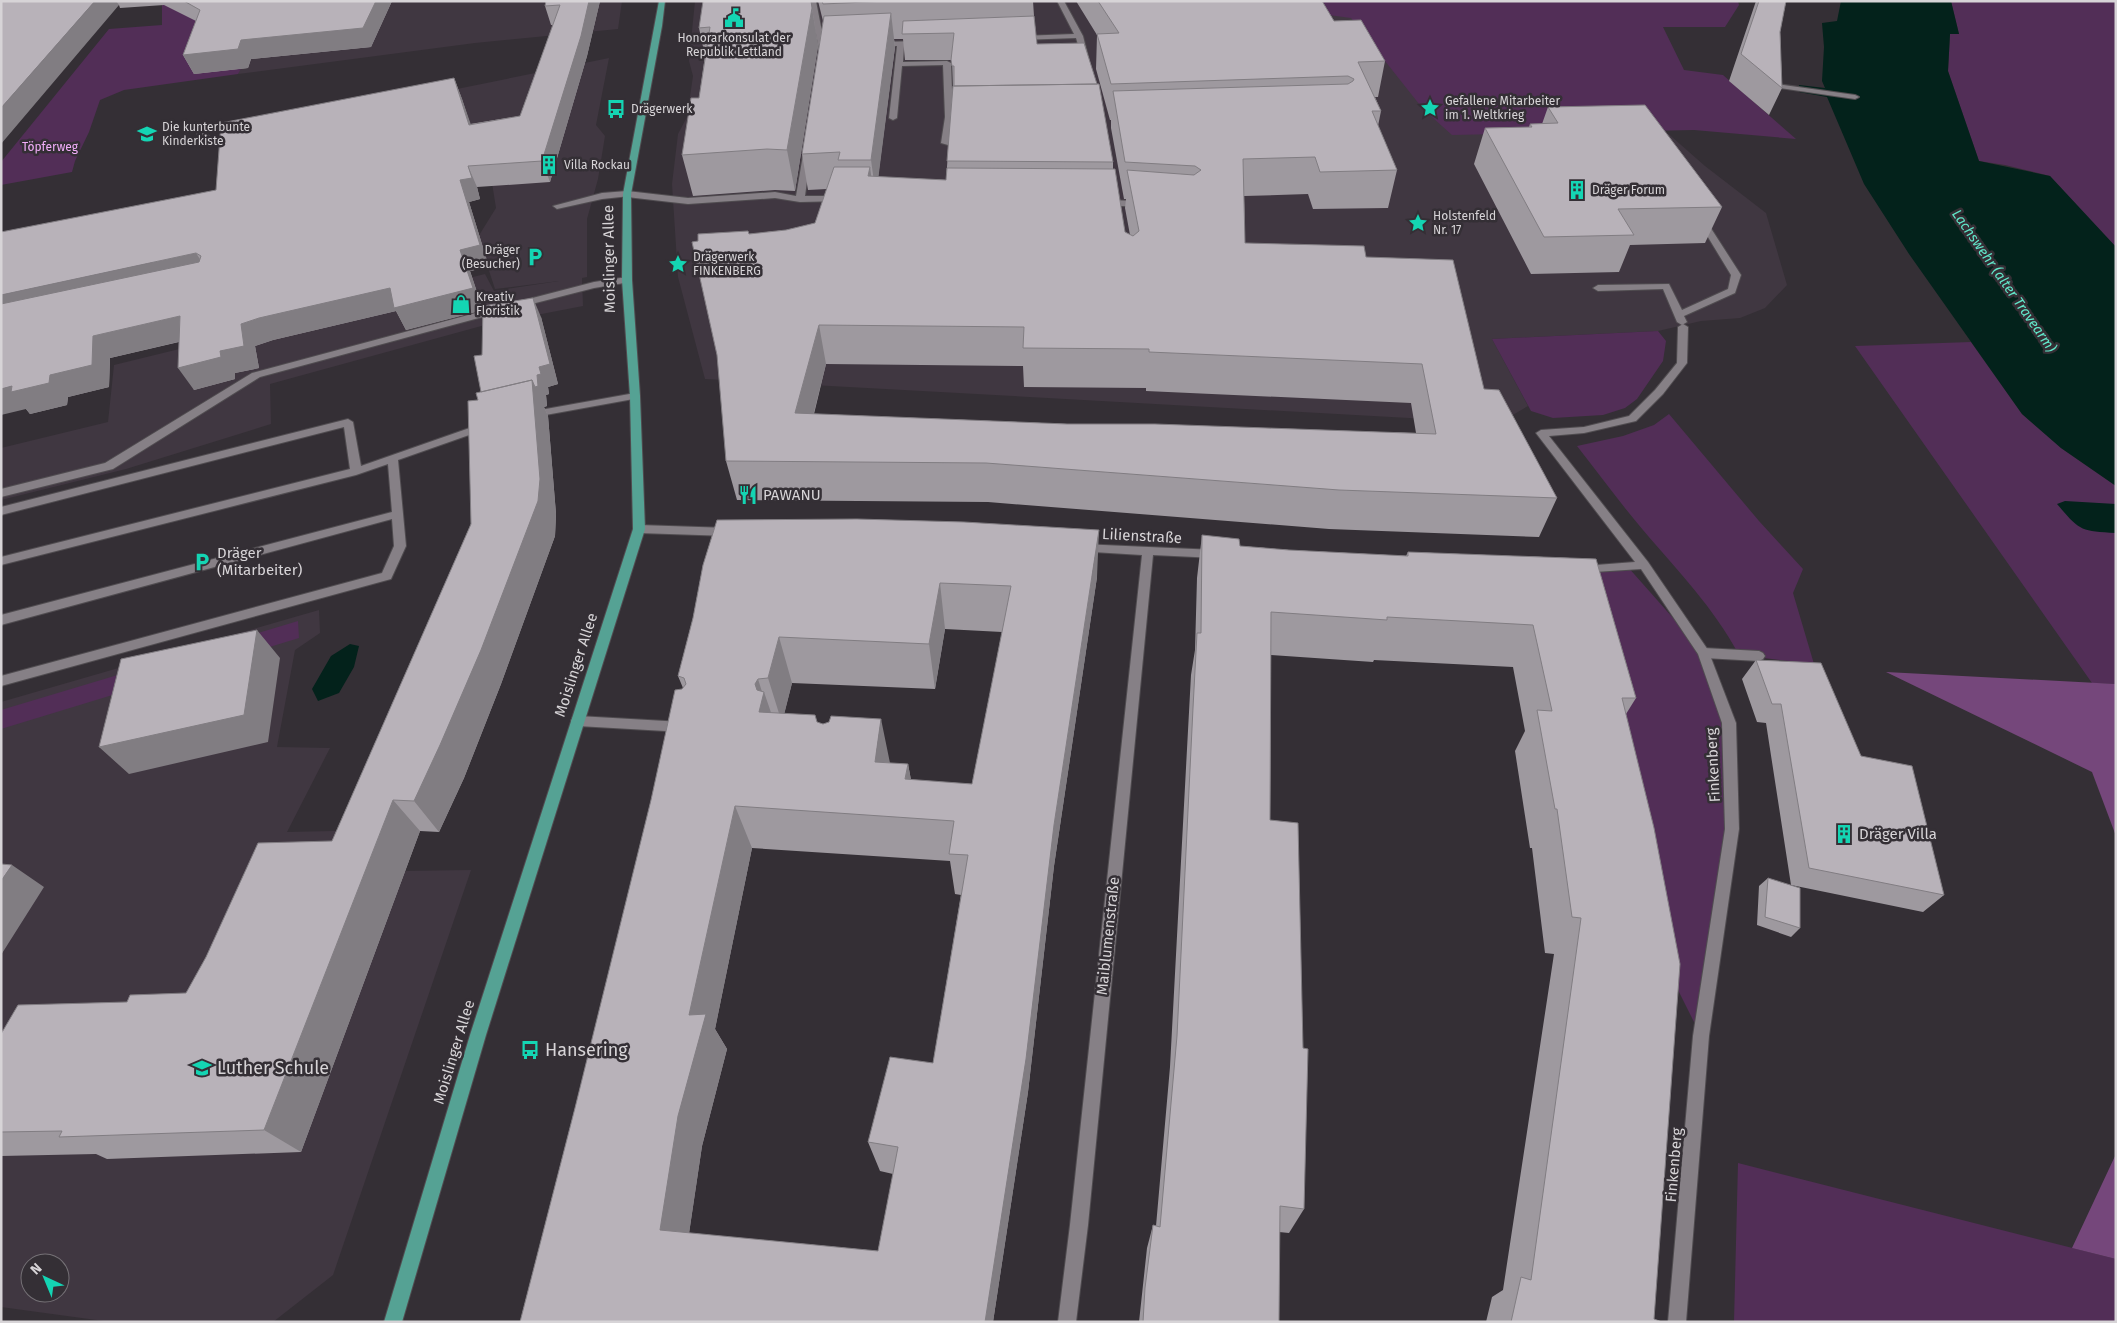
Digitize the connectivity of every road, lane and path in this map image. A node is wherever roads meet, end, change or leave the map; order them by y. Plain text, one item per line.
1 (662, 1) edge
2 (813, 1) edge
3 (1060, 1) edge
4 (1079, 36) junction
5 (1010, 39) edge
6 (930, 42) edge
7 (901, 43) junction
8 (872, 44) edge
9 (824, 46) junction
10 (834, 46) edge
11 (822, 56) edge
12 (899, 64) junction
13 (1090, 69) edge
14 (1773, 85) edge
15 (1855, 97) dead end
16 (959, 116) edge
17 (949, 117) junction
18 (893, 118) dead end
19 (200, 132) dead end
20 (808, 142) edge
21 (227, 143) edge
22 (945, 143) dead end
23 (627, 194) junction
24 (800, 199) junction
25 (1119, 199) junction
26 (852, 200) edge
27 (1090, 203) edge
28 (1154, 205) edge
29 (557, 206) dead end
30 (1696, 212) edge
31 (1121, 213) edge
32 (627, 280) junction
33 (1598, 288) dead end
34 (1681, 321) junction
35 (635, 396) junction
36 (523, 416) edge
37 (495, 423) edge
38 (393, 459) junction
39 (356, 471) junction
40 (1, 493) edge
41 (1, 511) edge
42 (398, 514) junction
43 (639, 529) junction
44 (736, 532) edge
45 (1070, 547) edge
46 (1148, 551) junction
47 (1228, 554) edge
48 (1, 561) edge
49 (1644, 565) junction
50 (1568, 570) edge
51 (1, 620) edge
52 (1704, 653) junction
53 (1758, 656) dead end
54 (1, 681) edge
55 (578, 720) junction
56 (695, 728) edge
57 (393, 1322) edge
58 (1067, 1322) edge
59 (1677, 1322) edge

1 - 23 main road, Moislinger Allee
2 - 9 street
3 - 4 street
4 - 5 street
4 - 13 street
6 - 7 street
7 - 8 street
7 - 12 street
9 - 10 street
9 - 11 street
12 - 17 street
12 - 18 street
14 - 15 street
16 - 17 street
17 - 22 street
19 - 21 street
20 - 24 street
23 - 24 street
23 - 29 street
23 - 32 main road, Moislinger Allee
24 - 26 street
25 - 27 street
25 - 28 street
25 - 31 street
30 - 34 street
32 - 35 main road, Moislinger Allee
32 - 40 street
33 - 34 street
34 - 49 street, Finkenberg
35 - 36 street
35 - 43 main road, Moislinger Allee
37 - 38 street
38 - 39 street
38 - 42 street
39 - 41 street
39 - 48 street
42 - 51 street
42 - 54 street
43 - 44 street
43 - 55 main road, Moislinger Allee
45 - 46 street, Lilienstraße
46 - 47 street, Lilienstraße
46 - 58 street, Maiblumenstraße
49 - 50 street
49 - 52 street, Finkenberg
52 - 53 street
52 - 59 street, Finkenberg
55 - 56 street
55 - 57 main road, Moislinger Allee

